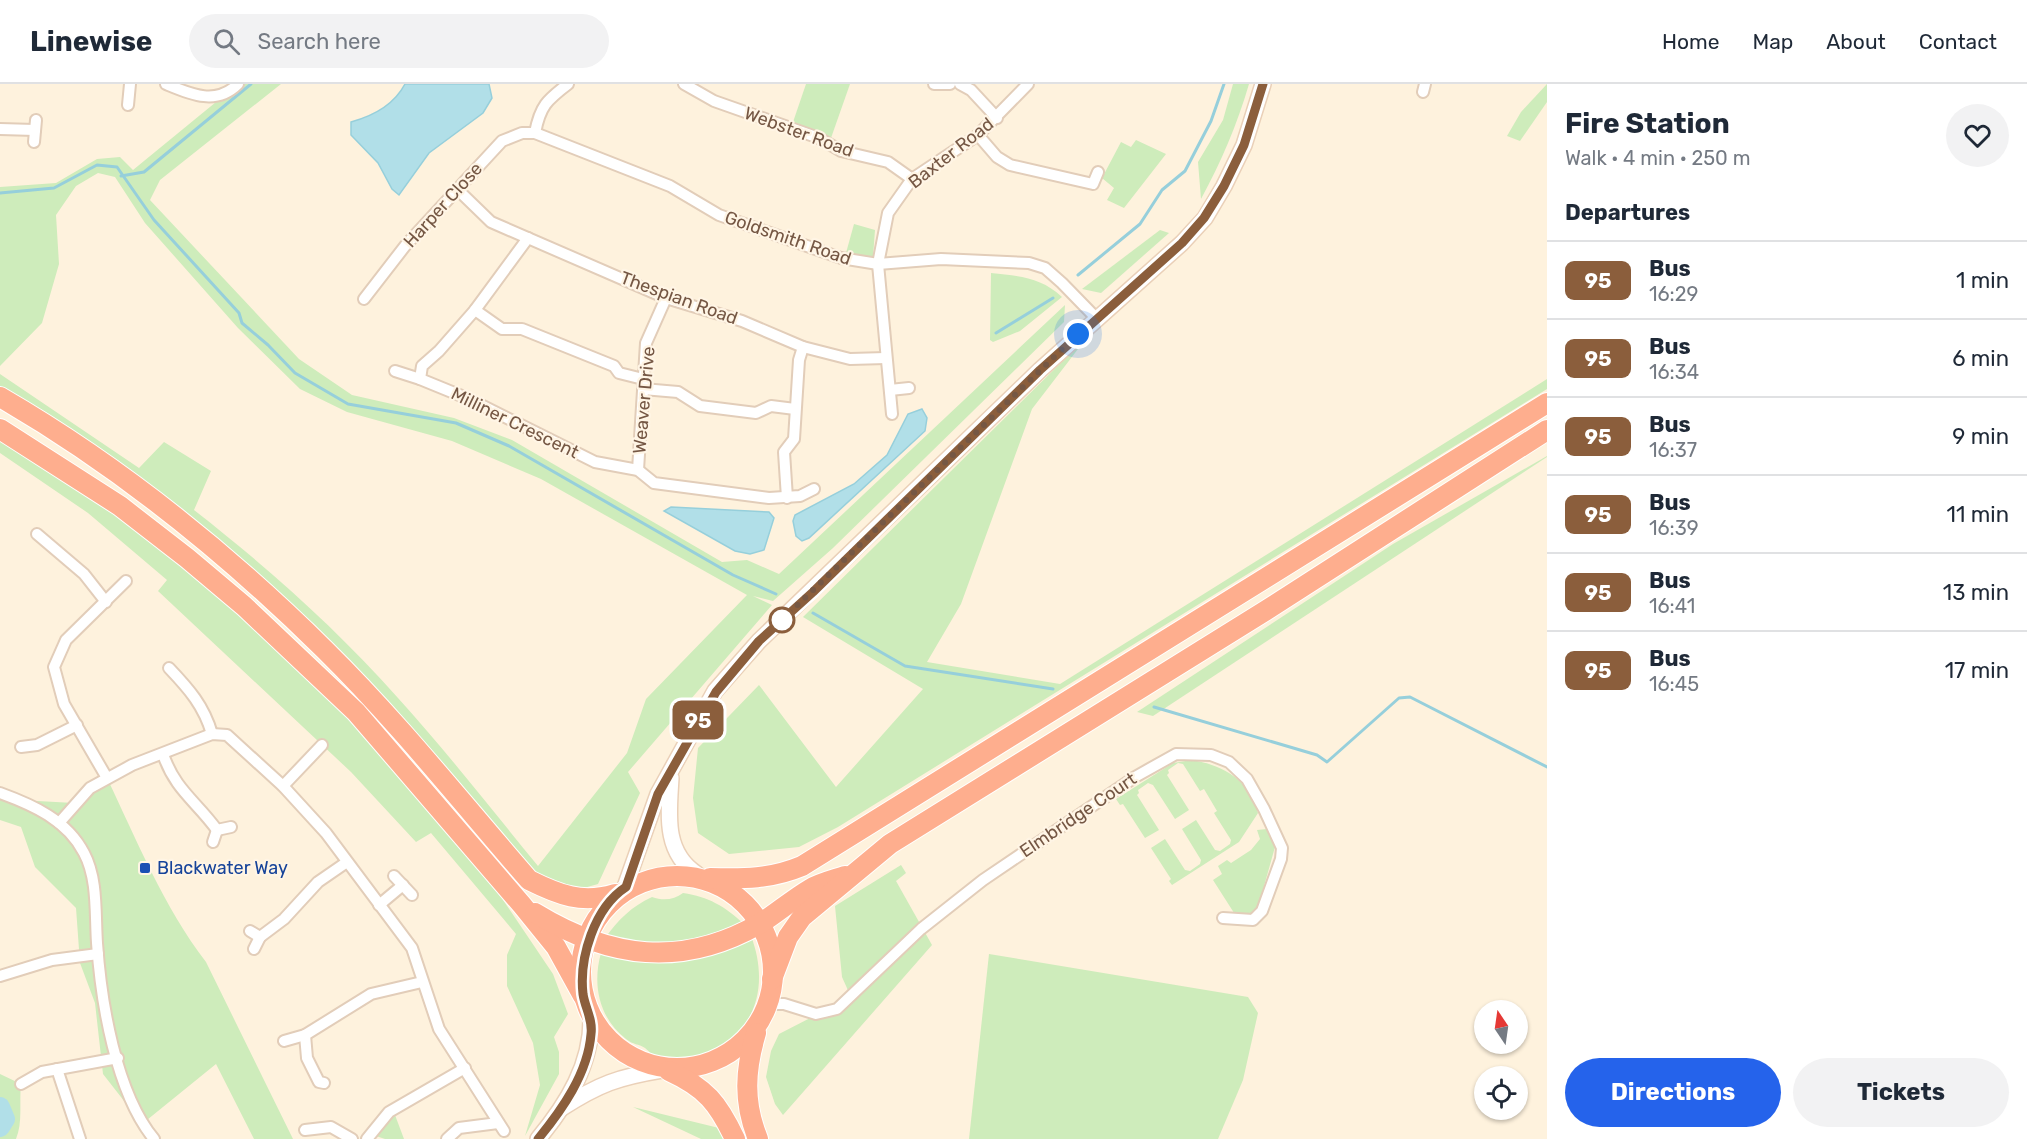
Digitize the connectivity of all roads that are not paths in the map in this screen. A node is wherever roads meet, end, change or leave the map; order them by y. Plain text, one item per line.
1 (130, 84) edge
2 (166, 84) edge
3 (238, 84) edge
4 (568, 84) edge
5 (684, 84) edge
6 (934, 84) edge
7 (950, 84) edge
8 (960, 84) edge
9 (1028, 84) edge
10 (1263, 84) edge
11 (128, 105) dead end
12 (997, 118) junction
13 (0, 129) edge
14 (535, 133) junction
15 (978, 135) junction
16 (34, 142) dead end
17 (1098, 172) dead end
18 (912, 179) junction
19 (457, 189) junction
20 (528, 238) junction
21 (878, 264) junction
22 (666, 298) junction
23 (364, 299) dead end
24 (475, 310) junction
25 (1098, 320) junction
26 (803, 347) junction
27 (885, 358) junction
28 (395, 371) dead end
29 (420, 379) junction
30 (643, 384) junction
31 (909, 388) dead end
32 (890, 390) junction
33 (0, 397) edge
34 (1547, 404) edge
35 (795, 409) junction
36 (892, 414) dead end
37 (0, 429) edge
38 (1547, 430) edge
39 (638, 470) junction
40 (814, 489) dead end
41 (787, 498) junction
42 (39, 541) dead end
43 (126, 581) dead end
44 (105, 602) junction
45 (169, 668) dead end
46 (181, 680) junction
47 (172, 689) dead end
48 (77, 725) junction
49 (212, 734) junction
50 (322, 745) dead end
51 (21, 747) dead end
52 (163, 754) junction
53 (310, 760) junction
54 (319, 769) dead end
55 (671, 775) junction
56 (106, 778) junction
57 (283, 786) junction
58 (0, 793) edge
59 (59, 823) junction
60 (231, 827) dead end
61 (217, 831) junction
62 (213, 842) dead end
63 (347, 862) junction
64 (858, 871) junction
65 (394, 876) dead end
66 (703, 876) junction
67 (403, 885) junction
68 (620, 891) junction
69 (412, 895) dead end
70 (379, 905) junction
71 (522, 905) junction
72 (1222, 918) dead end
73 (759, 923) junction
74 (250, 931) dead end
75 (260, 937) junction
76 (589, 941) junction
77 (254, 949) dead end
78 (98, 954) junction
79 (1, 973) edge
80 (772, 979) junction
81 (422, 982) junction
82 (583, 996) junction
83 (768, 1004) junction
84 (591, 1017) junction
85 (757, 1027) junction
86 (304, 1035) junction
87 (284, 1041) dead end
88 (118, 1059) junction
89 (465, 1068) junction
90 (57, 1069) junction
91 (664, 1070) junction
92 (324, 1083) dead end
93 (21, 1084) dead end
94 (562, 1108) junction
95 (304, 1130) dead end
96 (80, 1139) edge
97 (154, 1139) edge
98 (352, 1139) edge
99 (367, 1139) edge
100 (447, 1139) edge
101 (538, 1139) edge
102 (735, 1139) edge
103 (758, 1139) edge

1 - 11 street
2 - 3 street
4 - 14 street
5 - 18 street, Webster Road
6 - 7 street
8 - 12 street
9 - 12 street, Baxter Road
10 - 25 main road
12 - 15 street, Baxter Road
13 - 16 street
14 - 19 street, Harper Close
14 - 21 street, Goldsmith Road
15 - 17 street
15 - 18 street, Baxter Road
18 - 21 street, Baxter Road
19 - 20 street, Thespian Road
19 - 23 street, Harper Close
20 - 22 street, Thespian Road
20 - 24 street
21 - 25 street, Goldsmith Road
21 - 27 street
22 - 26 street, Thespian Road
22 - 30 street, Weaver Drive
24 - 29 street
24 - 30 street
25 - 55 main road
26 - 27 street, Thespian Road
26 - 35 street
27 - 32 street
28 - 29 street, Milliner Crescent
29 - 39 street, Milliner Crescent
30 - 35 street
30 - 39 street, Weaver Drive
31 - 32 street
32 - 36 street
33 - 68 highway
34 - 66 highway
35 - 41 street
37 - 71 highway
38 - 64 highway
39 - 41 street, Milliner Crescent
40 - 41 street
42 - 44 street
43 - 44 street
44 - 48 street
45 - 46 street
46 - 47 street
46 - 49 street
48 - 51 street
48 - 56 street
49 - 52 street
49 - 57 street
50 - 53 street
52 - 56 street
52 - 61 street
53 - 54 street
53 - 57 street
55 - 66 main road
55 - 68 main road
56 - 59 street
57 - 63 street
58 - 59 street
59 - 78 street
60 - 61 street
61 - 62 street
63 - 70 street
63 - 75 street
64 - 73 highway
64 - 80 highway
65 - 67 street
66 - 68 highway
66 - 73 highway
67 - 69 street
67 - 70 street
68 - 76 highway
70 - 81 street
71 - 76 highway
71 - 82 highway
72 - 83 street, Elmbridge Court
73 - 76 highway
73 - 80 highway
74 - 75 street
75 - 77 street
76 - 82 highway
78 - 79 street
78 - 88 street
80 - 83 highway
81 - 86 street
81 - 89 street
82 - 84 highway
83 - 85 highway
84 - 91 highway
84 - 94 main road
85 - 91 highway
85 - 103 highway
86 - 87 street
86 - 92 street
88 - 90 street
88 - 97 street
89 - 99 street
89 - 100 street
90 - 93 street
90 - 96 street
91 - 94 main road
91 - 102 highway
94 - 101 main road
95 - 98 street

